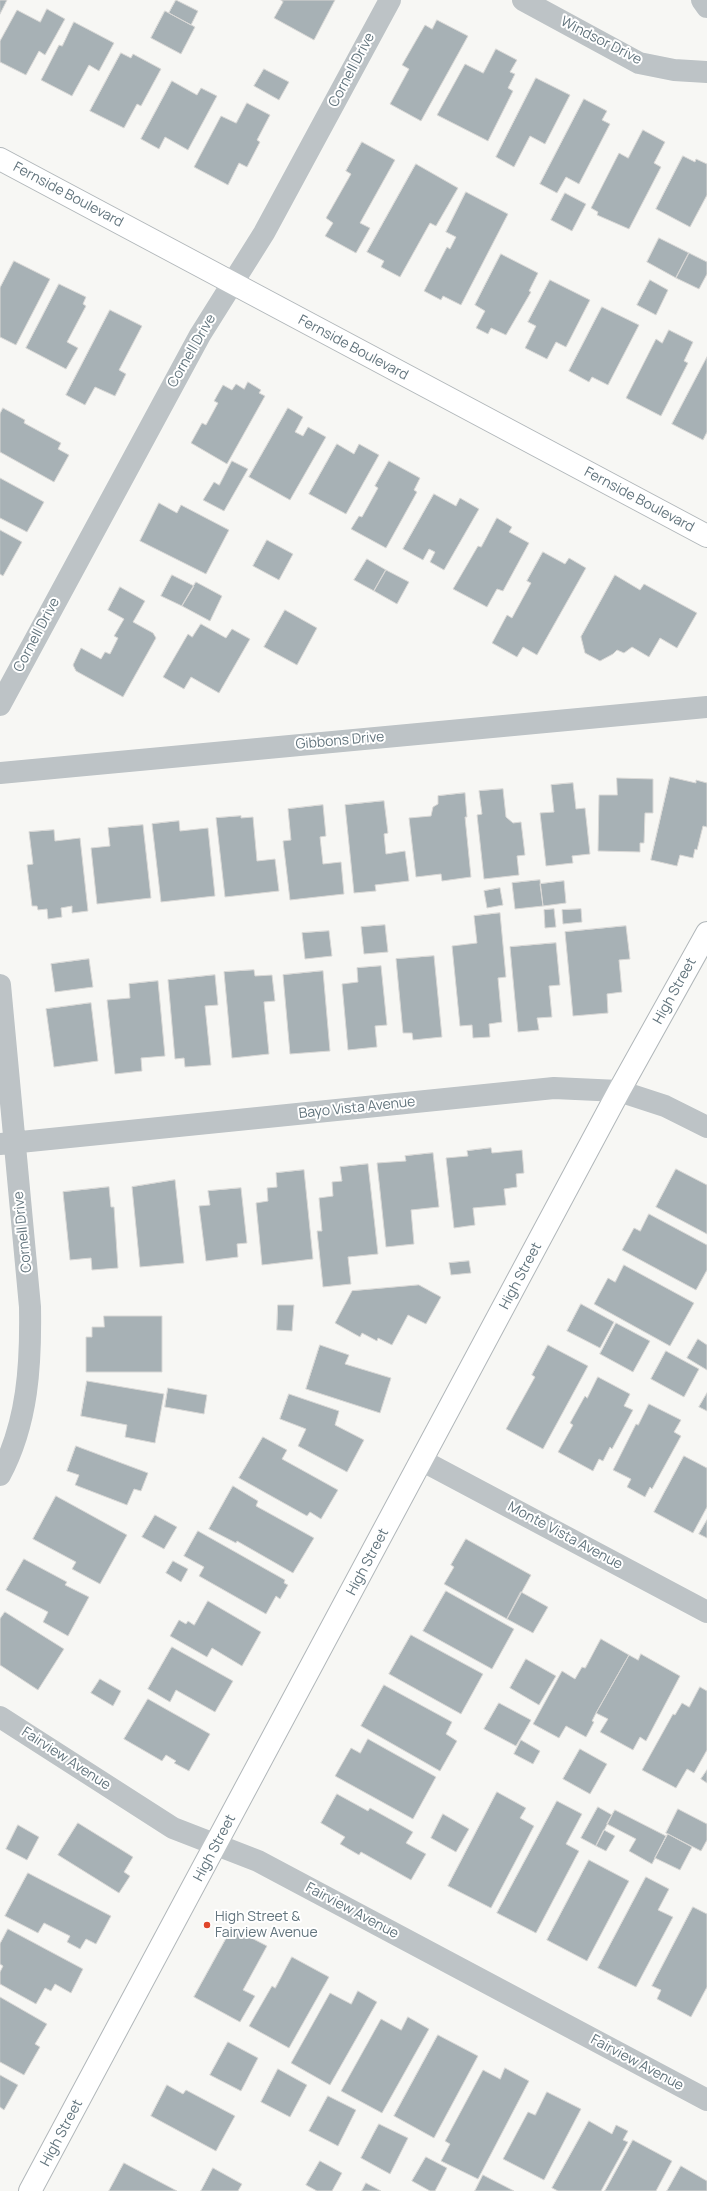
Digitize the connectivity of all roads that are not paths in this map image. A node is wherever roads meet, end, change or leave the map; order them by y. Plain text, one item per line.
1 (390, 0) edge
2 (523, 0) edge
3 (702, 0) edge
4 (707, 7) edge
5 (707, 72) edge
6 (0, 159) edge
7 (232, 284) junction
8 (707, 536) edge
9 (0, 705) edge
10 (707, 707) edge
11 (681, 710) junction
12 (707, 720) edge
13 (0, 773) edge
14 (707, 934) edge
15 (0, 985) edge
16 (619, 1092) junction
17 (707, 1127) edge
18 (7, 1143) edge
19 (423, 1460) junction
20 (0, 1475) edge
21 (707, 1612) edge
22 (0, 1716) edge
23 (217, 1845) junction
24 (707, 2100) edge
25 (30, 2191) edge

1 - 7 street, Cornell Drive
2 - 5 street, Windsor Drive
3 - 4 street
6 - 7 main road, Fernside Boulevard
7 - 8 main road, Fernside Boulevard
7 - 9 street, Cornell Drive
10 - 11 street, Gibbons Drive
11 - 12 street, Gibbons Drive
11 - 13 street, Gibbons Drive
14 - 16 main road, High Street
15 - 18 street, Cornell Drive
16 - 17 street, Bayo Vista Avenue
16 - 18 street, Bayo Vista Avenue
16 - 19 main road, High Street
18 - 20 street, Cornell Drive
19 - 21 street, Monte Vista Avenue
19 - 23 main road, High Street
22 - 23 street, Fairview Avenue
23 - 24 street, Fairview Avenue
23 - 25 main road, High Street

